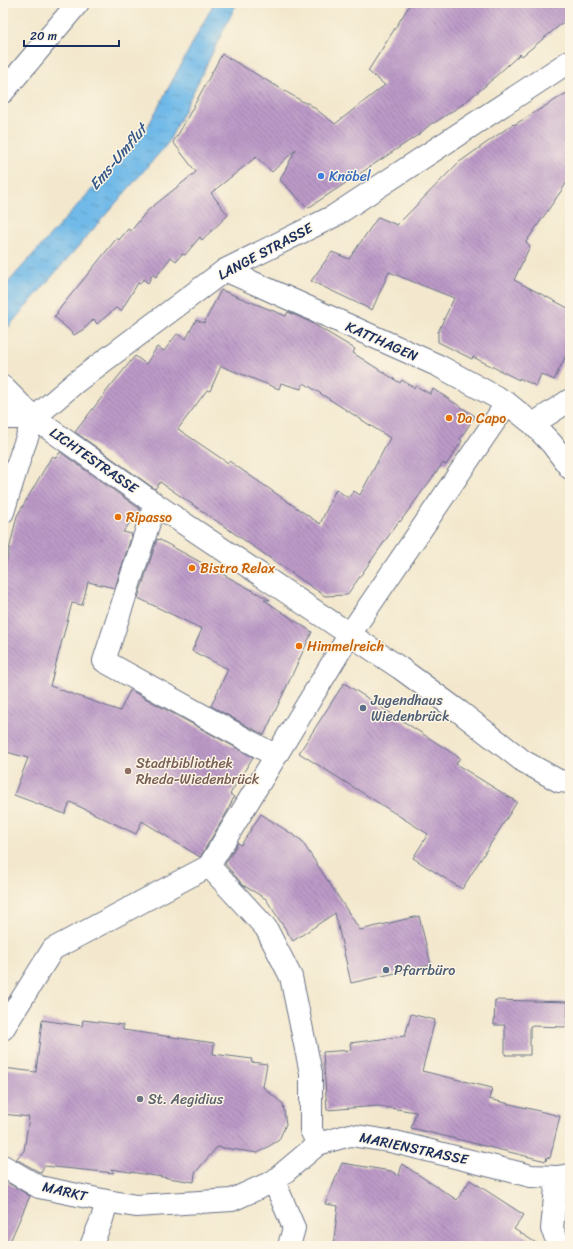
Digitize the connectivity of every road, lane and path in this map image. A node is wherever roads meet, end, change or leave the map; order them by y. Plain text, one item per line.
1 (78, 3) edge
2 (570, 61) edge
3 (3, 92) edge
4 (225, 270) junction
5 (3, 387) edge
6 (570, 400) edge
7 (507, 403) junction
8 (3, 418) edge
9 (34, 418) junction
10 (533, 424) junction
11 (570, 468) edge
12 (155, 504) junction
13 (3, 512) edge
14 (350, 634) junction
15 (276, 756) junction
16 (570, 782) edge
17 (209, 866) junction
18 (3, 1029) edge
19 (318, 1144) junction
20 (3, 1166) edge
21 (564, 1176) edge
22 (274, 1181) junction
23 (107, 1201) junction
24 (92, 1246) edge
25 (289, 1246) edge
26 (560, 1246) edge

1 - 3 street
2 - 4 street, LANGE STRASSE
4 - 7 street, KATTHAGEN
4 - 9 street, LANGE STRASSE
5 - 9 street, LICHTESTRASSE
6 - 10 street
7 - 10 street, KATTHAGEN
7 - 14 street
8 - 9 street
9 - 12 street, LICHTESTRASSE
9 - 13 street, LANGE STRASSE
10 - 11 street, KATTHAGEN
12 - 14 street, LICHTESTRASSE
12 - 15 street
14 - 15 street
14 - 16 street, LICHTESTRASSE
15 - 17 street
17 - 18 street
17 - 19 street
19 - 21 street, MARIENSTRASSE
19 - 22 street, MARIENSTRASSE
20 - 23 street, MARKT
21 - 26 street
22 - 23 street, MARIENSTRASSE
22 - 25 street
23 - 24 street

